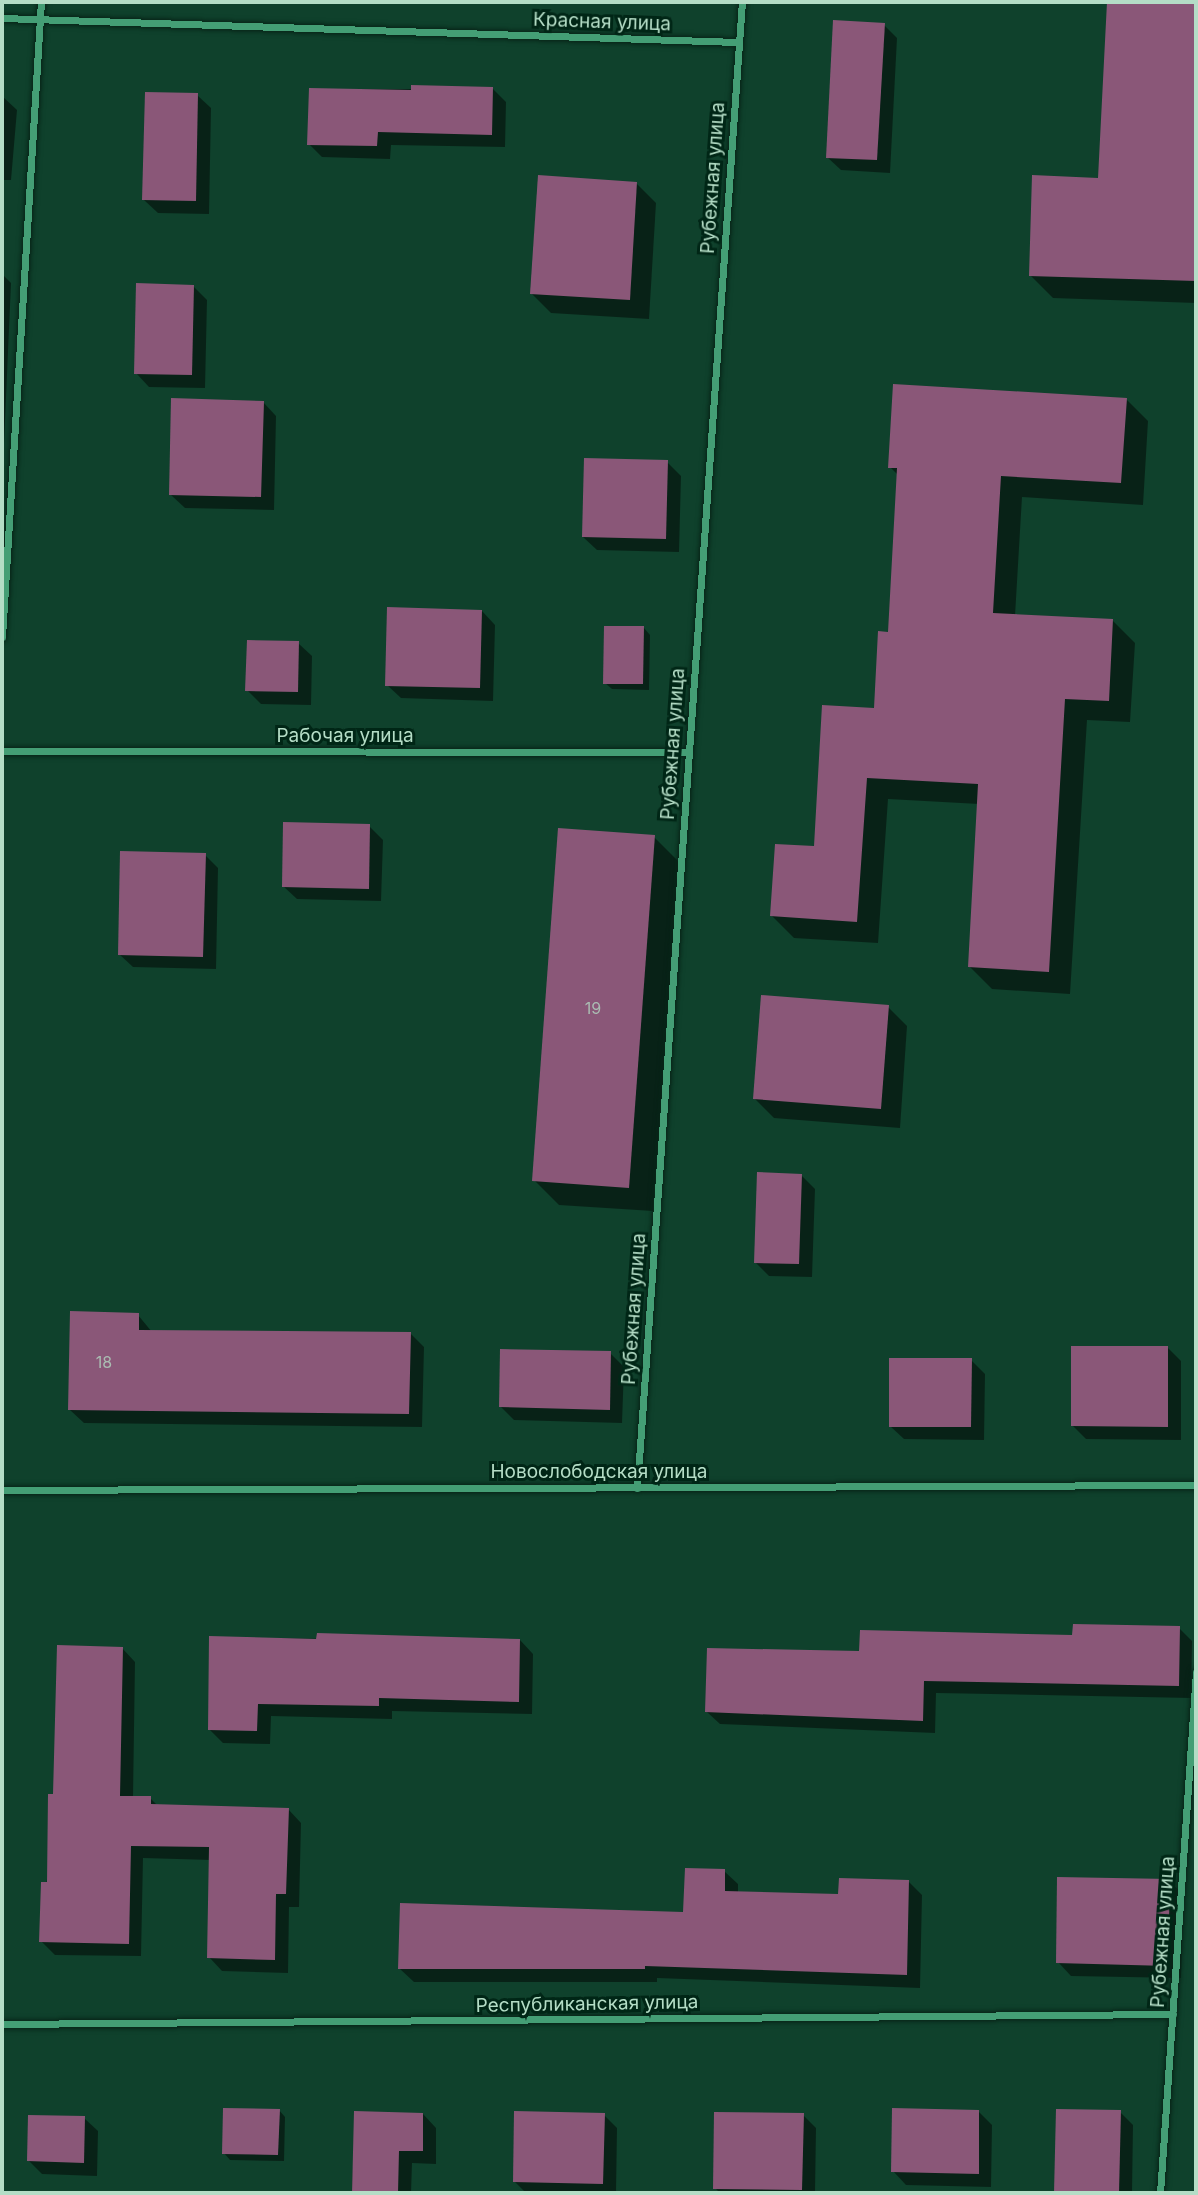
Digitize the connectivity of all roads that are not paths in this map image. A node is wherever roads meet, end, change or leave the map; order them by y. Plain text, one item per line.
1 (41, 2) edge
2 (741, 2) edge
3 (2, 18) edge
4 (40, 18) junction
5 (739, 42) junction
6 (2, 637) edge
7 (2, 751) edge
8 (689, 752) junction
9 (1196, 1485) edge
10 (637, 1488) junction
11 (2, 1490) edge
12 (1196, 1672) edge
13 (1173, 2014) junction
14 (2, 2024) edge
15 (1160, 2193) edge

1 - 4 street
2 - 5 street, Рубежная улица
3 - 4 street, Красная улица
4 - 5 street, Красная улица
4 - 6 street
5 - 8 street, Рубежная улица
7 - 8 street, Рабочая улица
8 - 10 street, Рубежная улица
9 - 10 street, Новослободская улица
10 - 11 street, Новослободская улица
12 - 13 street, Рубежная улица
13 - 14 street, Республиканская улица
13 - 15 street, Рубежная улица

